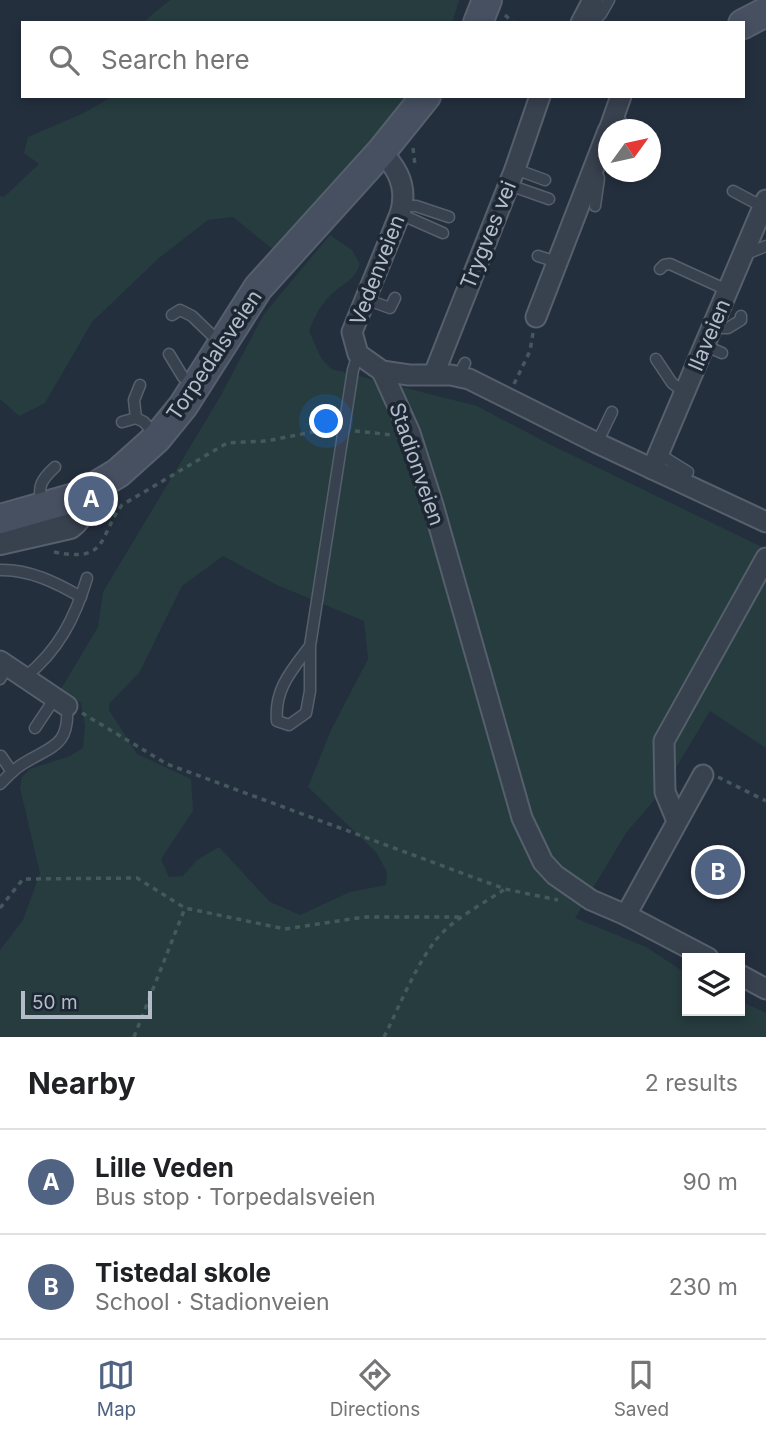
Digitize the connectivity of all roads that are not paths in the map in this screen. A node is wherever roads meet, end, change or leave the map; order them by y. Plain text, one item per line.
1 (593, 0) edge
2 (609, 0) edge
3 (496, 7) edge
4 (766, 12) edge
5 (480, 21) edge
6 (582, 21) edge
7 (594, 21) edge
8 (745, 23) edge
9 (424, 98) edge
10 (539, 98) edge
11 (381, 152) junction
12 (598, 161) edge
13 (594, 170) junction
14 (512, 177) junction
15 (545, 180) dead end
16 (733, 191) dead end
17 (549, 199) dead end
18 (595, 206) dead end
19 (764, 208) edge
20 (401, 210) junction
21 (449, 218) dead end
22 (443, 233) dead end
23 (766, 246) edge
24 (748, 250) junction
25 (660, 269) dead end
26 (743, 276) dead end
27 (727, 290) junction
28 (395, 298) dead end
29 (365, 299) junction
30 (172, 314) dead end
31 (741, 316) dead end
32 (536, 317) road end
33 (712, 342) junction
34 (222, 344) junction
35 (169, 354) dead end
36 (358, 354) junction
37 (656, 359) dead end
38 (382, 371) junction
39 (434, 374) junction
40 (141, 385) dead end
41 (197, 385) junction
42 (684, 392) junction
43 (612, 412) dead end
44 (136, 418) junction
45 (122, 422) dead end
46 (157, 438) junction
47 (597, 443) junction
48 (656, 462) junction
49 (55, 467) dead end
50 (688, 472) dead end
51 (78, 497) junction
52 (44, 508) junction
53 (0, 519) edge
54 (766, 522) edge
55 (0, 542) edge
56 (766, 558) edge
57 (0, 570) edge
58 (87, 578) dead end
59 (82, 597) junction
60 (310, 646) junction
61 (3, 669) edge
62 (25, 677) junction
63 (61, 702) junction
64 (35, 728) dead end
65 (1, 756) edge
66 (12, 772) junction
67 (704, 775) road end
68 (0, 784) edge
69 (677, 821) junction
70 (626, 915) junction
71 (698, 953) edge
72 (745, 978) edge
73 (766, 989) edge

1 - 6 street
2 - 7 lane
3 - 5 main road
4 - 8 main road
9 - 11 main road
10 - 14 street, Trygves vei
11 - 20 street, Vedenveien
11 - 34 main road, Torpedalsveien
12 - 13 street
13 - 18 lane
13 - 32 street
14 - 15 lane
14 - 17 lane
14 - 39 street, Trygves vei
16 - 19 lane
19 - 24 street, Ilaveien
20 - 21 lane
20 - 22 lane
20 - 29 street, Vedenveien
23 - 24 lane
24 - 26 lane
24 - 27 street, Ilaveien
25 - 27 lane
27 - 33 street, Ilaveien
28 - 29 lane
29 - 36 street, Vedenveien
30 - 34 lane
31 - 33 lane
33 - 42 street, Ilaveien
34 - 41 main road, Torpedalsveien
35 - 41 lane
36 - 38 street, Vedenveien
36 - 60 lane
37 - 42 lane
38 - 39 street, Stadionveien
38 - 70 street, Stadionveien
39 - 47 street, Stadionveien
40 - 44 lane
41 - 46 main road, Torpedalsveien
42 - 48 street, Ilaveien
43 - 47 lane
44 - 45 lane
44 - 46 lane
46 - 51 main road, Torpedalsveien
47 - 48 street, Stadionveien
48 - 50 lane
48 - 54 street, Stadionveien
49 - 52 lane
51 - 52 main road, Torpedalsveien
51 - 55 street
52 - 53 main road, Torpedalsveien
56 - 69 street
57 - 59 lane
58 - 59 lane
59 - 62 lane
60 - 60 lane
61 - 62 street
62 - 63 street
63 - 64 lane
63 - 66 lane
65 - 66 lane
66 - 68 lane
67 - 69 street
69 - 70 street
70 - 71 street, Stadionveien
72 - 73 street

